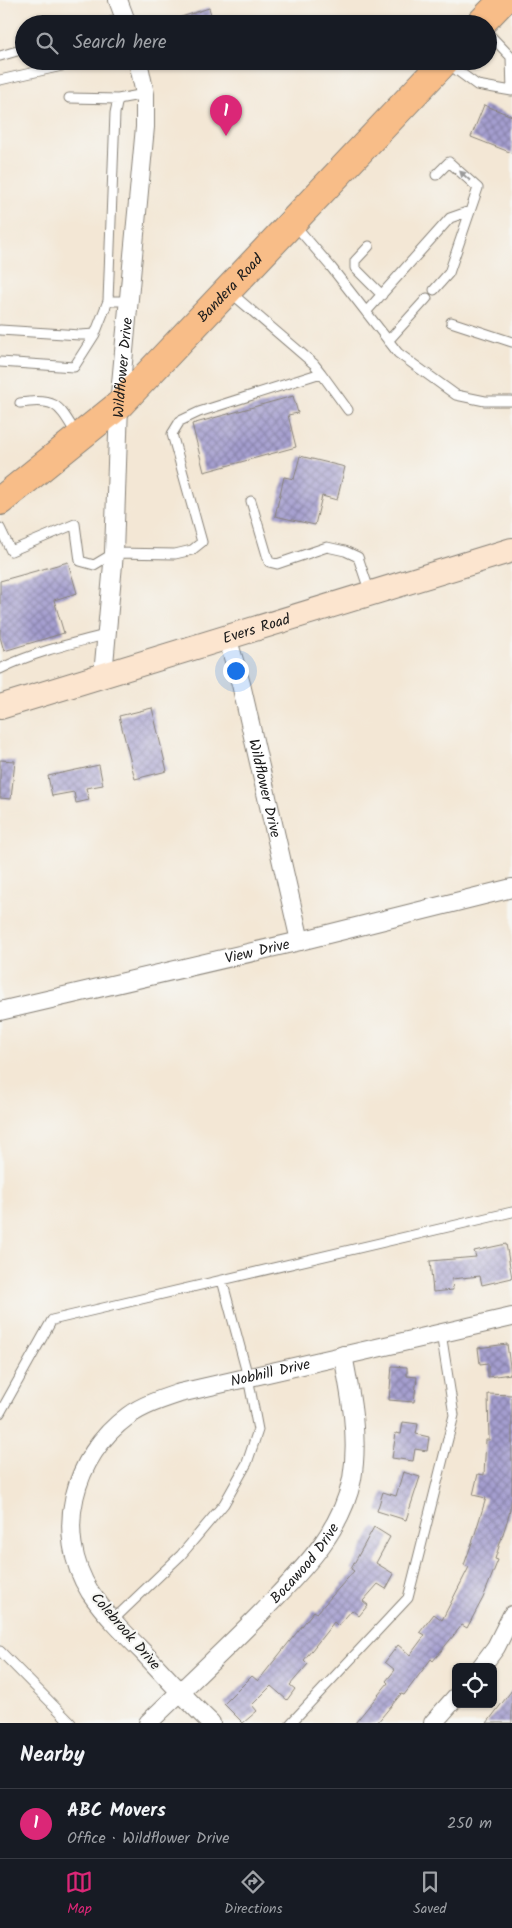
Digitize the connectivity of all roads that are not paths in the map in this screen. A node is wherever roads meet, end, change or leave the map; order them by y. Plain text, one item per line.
1 (118, 0) edge
2 (124, 15) edge
3 (497, 21) edge
4 (15, 52) edge
5 (0, 56) edge
6 (44, 70) edge
7 (140, 70) edge
8 (436, 70) edge
9 (457, 70) edge
10 (0, 80) edge
11 (512, 91) edge
12 (145, 94) junction
13 (69, 98) dead end
14 (118, 99) junction
15 (436, 175) dead end
16 (470, 211) junction
17 (292, 222) junction
18 (369, 246) dead end
19 (228, 290) junction
20 (434, 290) dead end
21 (382, 295) junction
22 (427, 298) dead end
23 (108, 301) junction
24 (129, 301) junction
25 (366, 312) junction
26 (451, 322) dead end
27 (0, 330) edge
28 (95, 334) junction
29 (388, 340) junction
30 (512, 342) edge
31 (0, 362) edge
32 (321, 373) junction
33 (512, 400) edge
34 (20, 403) dead end
35 (119, 405) junction
36 (348, 410) dead end
37 (78, 438) junction
38 (0, 501) edge
39 (251, 501) dead end
40 (0, 528) edge
41 (512, 550) edge
42 (114, 553) junction
43 (370, 594) junction
44 (105, 635) junction
45 (227, 637) junction
46 (0, 669) edge
47 (103, 675) junction
48 (0, 707) edge
49 (512, 888) edge
50 (300, 941) junction
51 (0, 1011) edge
52 (512, 1212) edge
53 (222, 1280) junction
54 (512, 1317) edge
55 (441, 1333) junction
56 (343, 1355) junction
57 (248, 1377) junction
58 (0, 1413) edge
59 (74, 1494) joint
60 (512, 1615) edge
61 (113, 1620) junction
62 (0, 1651) edge
63 (484, 1663) edge
64 (180, 1692) junction
65 (452, 1702) edge
66 (71, 1723) edge
67 (148, 1723) edge
68 (211, 1723) edge
69 (291, 1723) edge
70 (433, 1723) edge

1 - 2 street
3 - 11 lane
4 - 5 lane
6 - 10 lane
7 - 12 street, Wildflower Drive
8 - 17 main road, Bandera Road
9 - 11 lane
12 - 14 lane
12 - 24 street, Wildflower Drive
13 - 14 lane
14 - 23 lane
16 -> 15 lane
16 - 20 lane
16 - 21 lane
17 - 19 main road, Bandera Road
17 - 25 lane
18 - 21 lane
19 - 32 lane
19 - 35 main road, Bandera Road
21 - 25 lane
22 - 29 lane
23 - 24 lane
23 - 28 lane
24 - 35 street, Wildflower Drive
25 - 29 lane
26 - 30 lane
27 - 28 lane
28 - 31 lane
29 - 33 lane
32 - 36 lane
32 - 42 lane
34 - 37 lane
35 - 37 main road, Bandera Road
35 - 42 street, Wildflower Drive
37 - 38 main road, Bandera Road
39 - 43 lane
40 - 42 lane
41 - 43 main road, Evers Road
42 - 44 street, Wildflower Drive
43 - 45 main road, Evers Road
44 - 46 lane
44 - 47 street, Wildflower Drive
45 - 47 main road, Evers Road
45 - 50 street, Wildflower Drive
47 - 48 main road, Evers Road
49 - 50 street, View Drive
50 - 51 street, View Drive
52 - 53 lane
53 - 57 lane
53 - 58 lane
54 - 55 street, Nobhill Drive
55 - 56 street, Nobhill Drive
55 - 69 lane
56 - 57 street, Nobhill Drive
56 - 64 street, Bocawood Drive
57 - 59 street, Nobhill Drive
57 - 61 lane
59 - 61 street, Colebrook Drive
60 - 63 street
61 - 64 street, Colebrook Drive
62 - 66 lane
64 - 67 street, Bocawood Drive
64 - 68 street, Colebrook Drive
65 - 70 street

